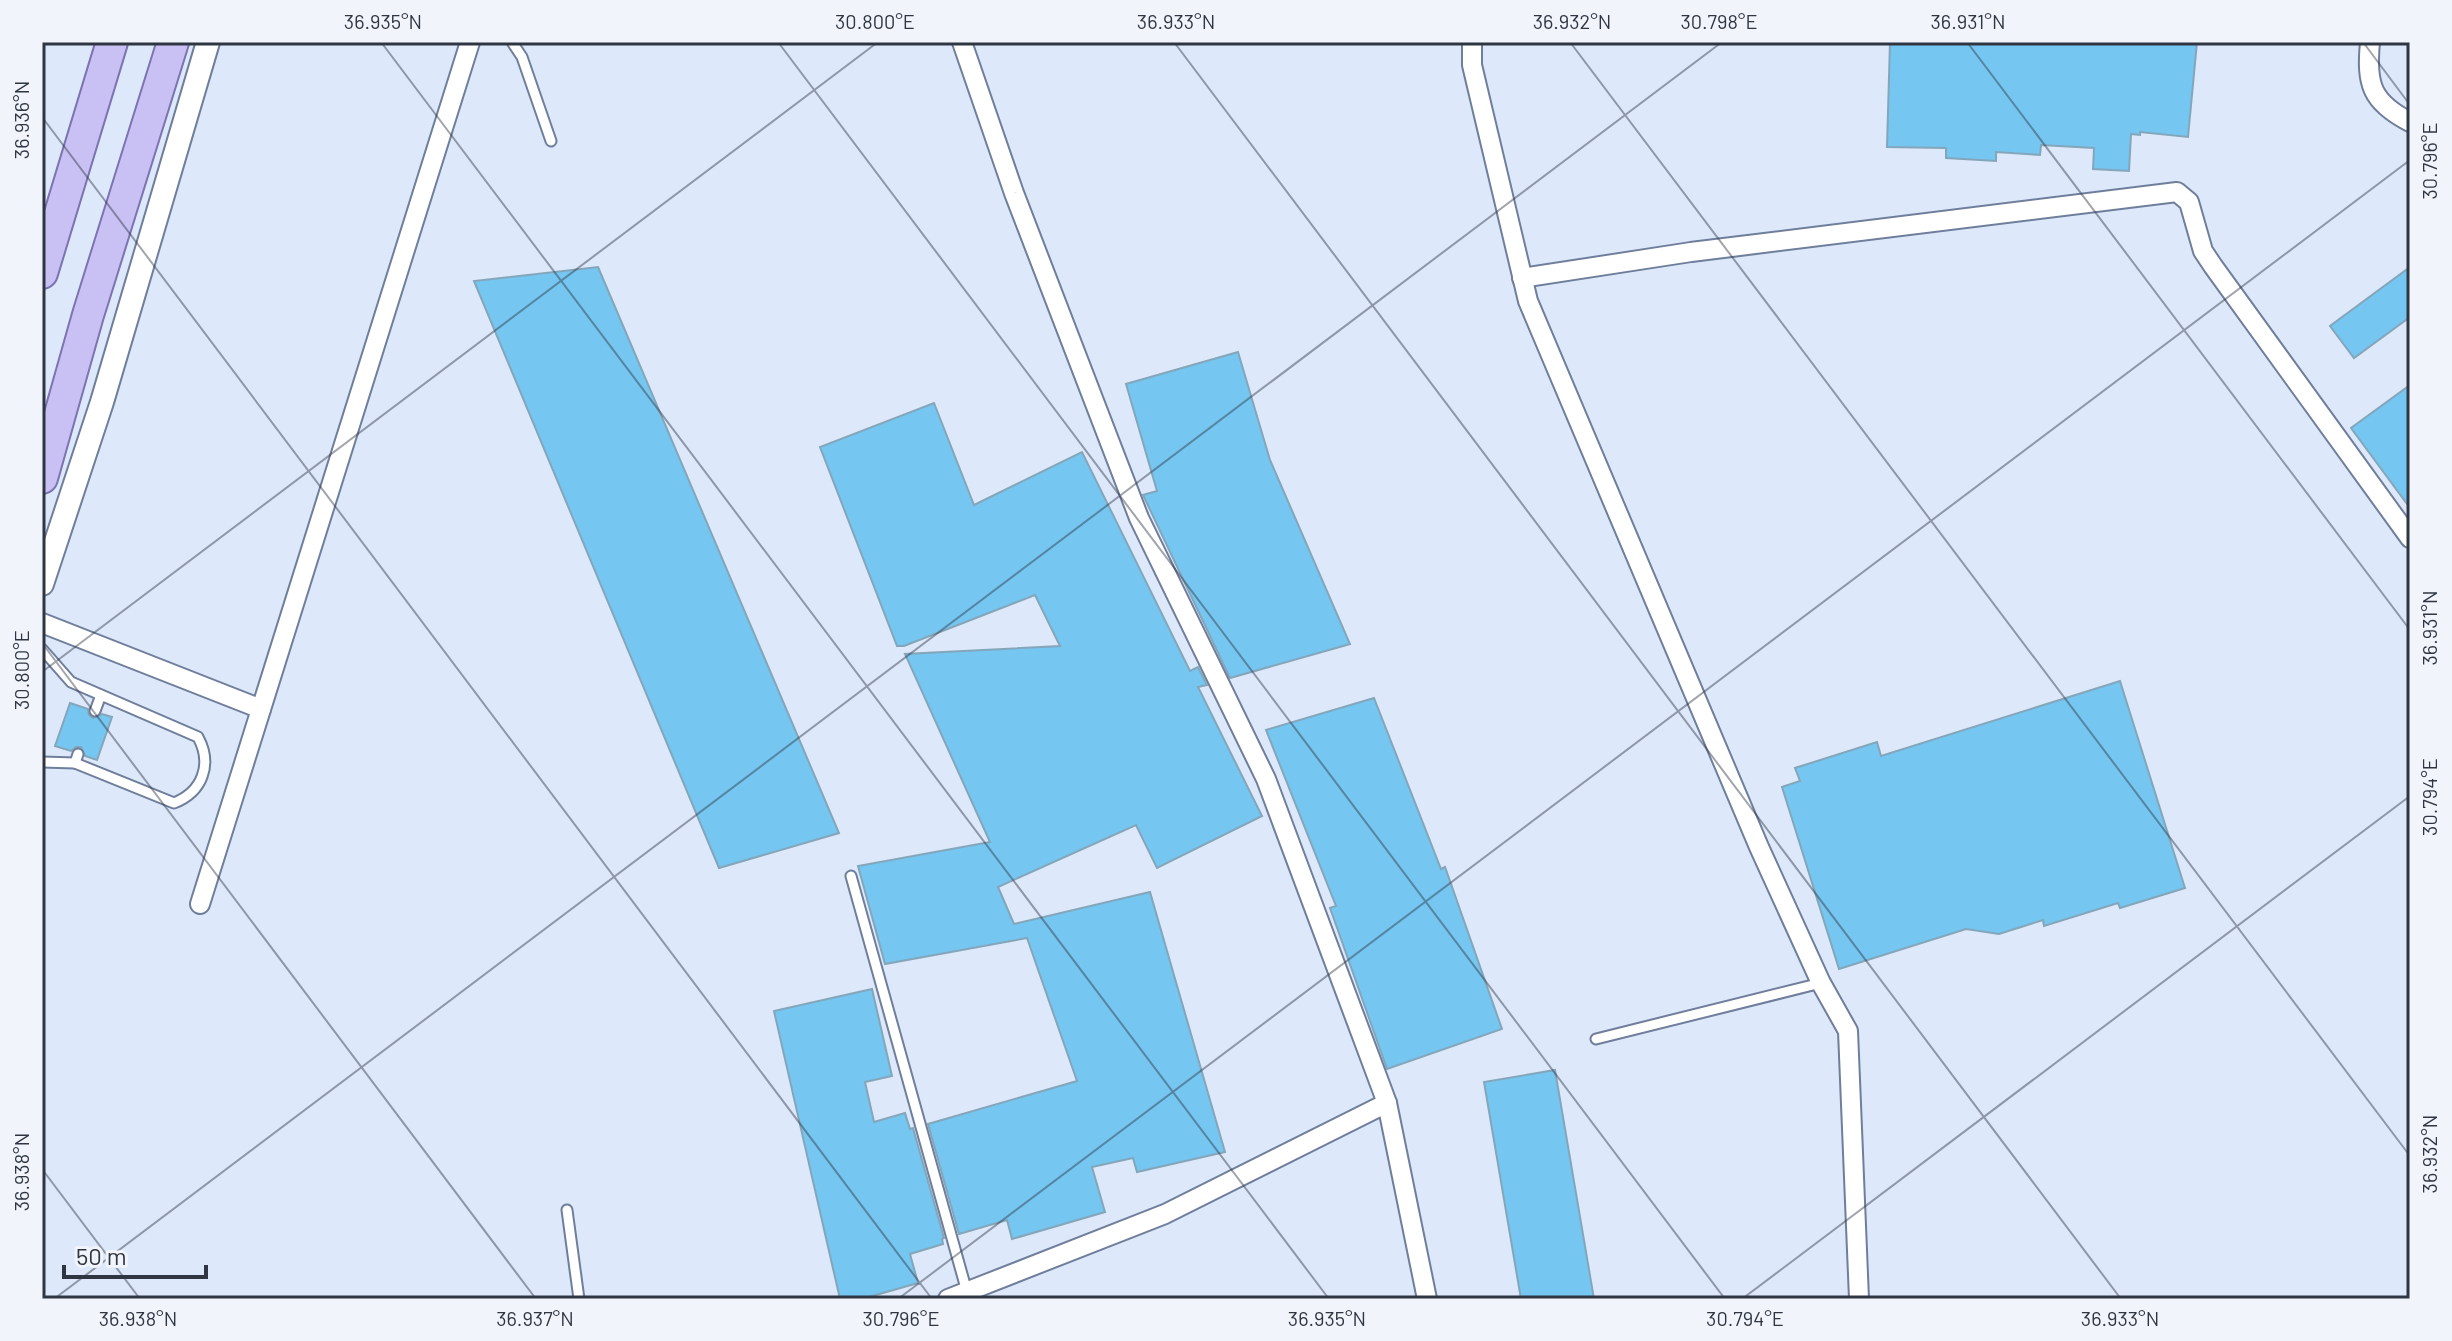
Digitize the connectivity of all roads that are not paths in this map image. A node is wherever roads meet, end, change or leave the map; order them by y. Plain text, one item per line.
1 (112, 42) edge
2 (173, 42) edge
3 (208, 42) edge
4 (470, 42) edge
5 (512, 42) edge
6 (962, 42) edge
7 (1472, 42) edge
8 (2370, 42) edge
9 (2410, 122) edge
10 (551, 141) dead end
11 (42, 273) edge
12 (1522, 278) junction
13 (42, 478) edge
14 (2410, 538) edge
15 (42, 584) edge
16 (42, 623) edge
17 (42, 649) edge
18 (101, 695) junction
19 (261, 709) junction
20 (95, 711) dead end
21 (42, 762) edge
22 (851, 876) dead end
23 (200, 904) dead end
24 (1821, 983) junction
25 (1596, 1039) dead end
26 (1387, 1103) junction
27 (567, 1210) dead end
28 (967, 1292) junction
29 (579, 1299) edge
30 (948, 1299) edge
31 (1427, 1299) edge
32 (1859, 1299) edge

1 - 11 main road
2 - 13 main road
3 - 15 street
4 - 19 street
5 - 10 lane
6 - 26 street
7 - 12 street
8 - 9 street
12 - 14 street
12 - 24 street
16 - 19 street
17 - 18 lane
18 - 20 lane
18 - 21 lane
19 - 23 street
22 - 28 lane
24 - 25 lane
24 - 32 street
26 - 28 street
26 - 31 street
27 - 29 lane
28 - 30 street

